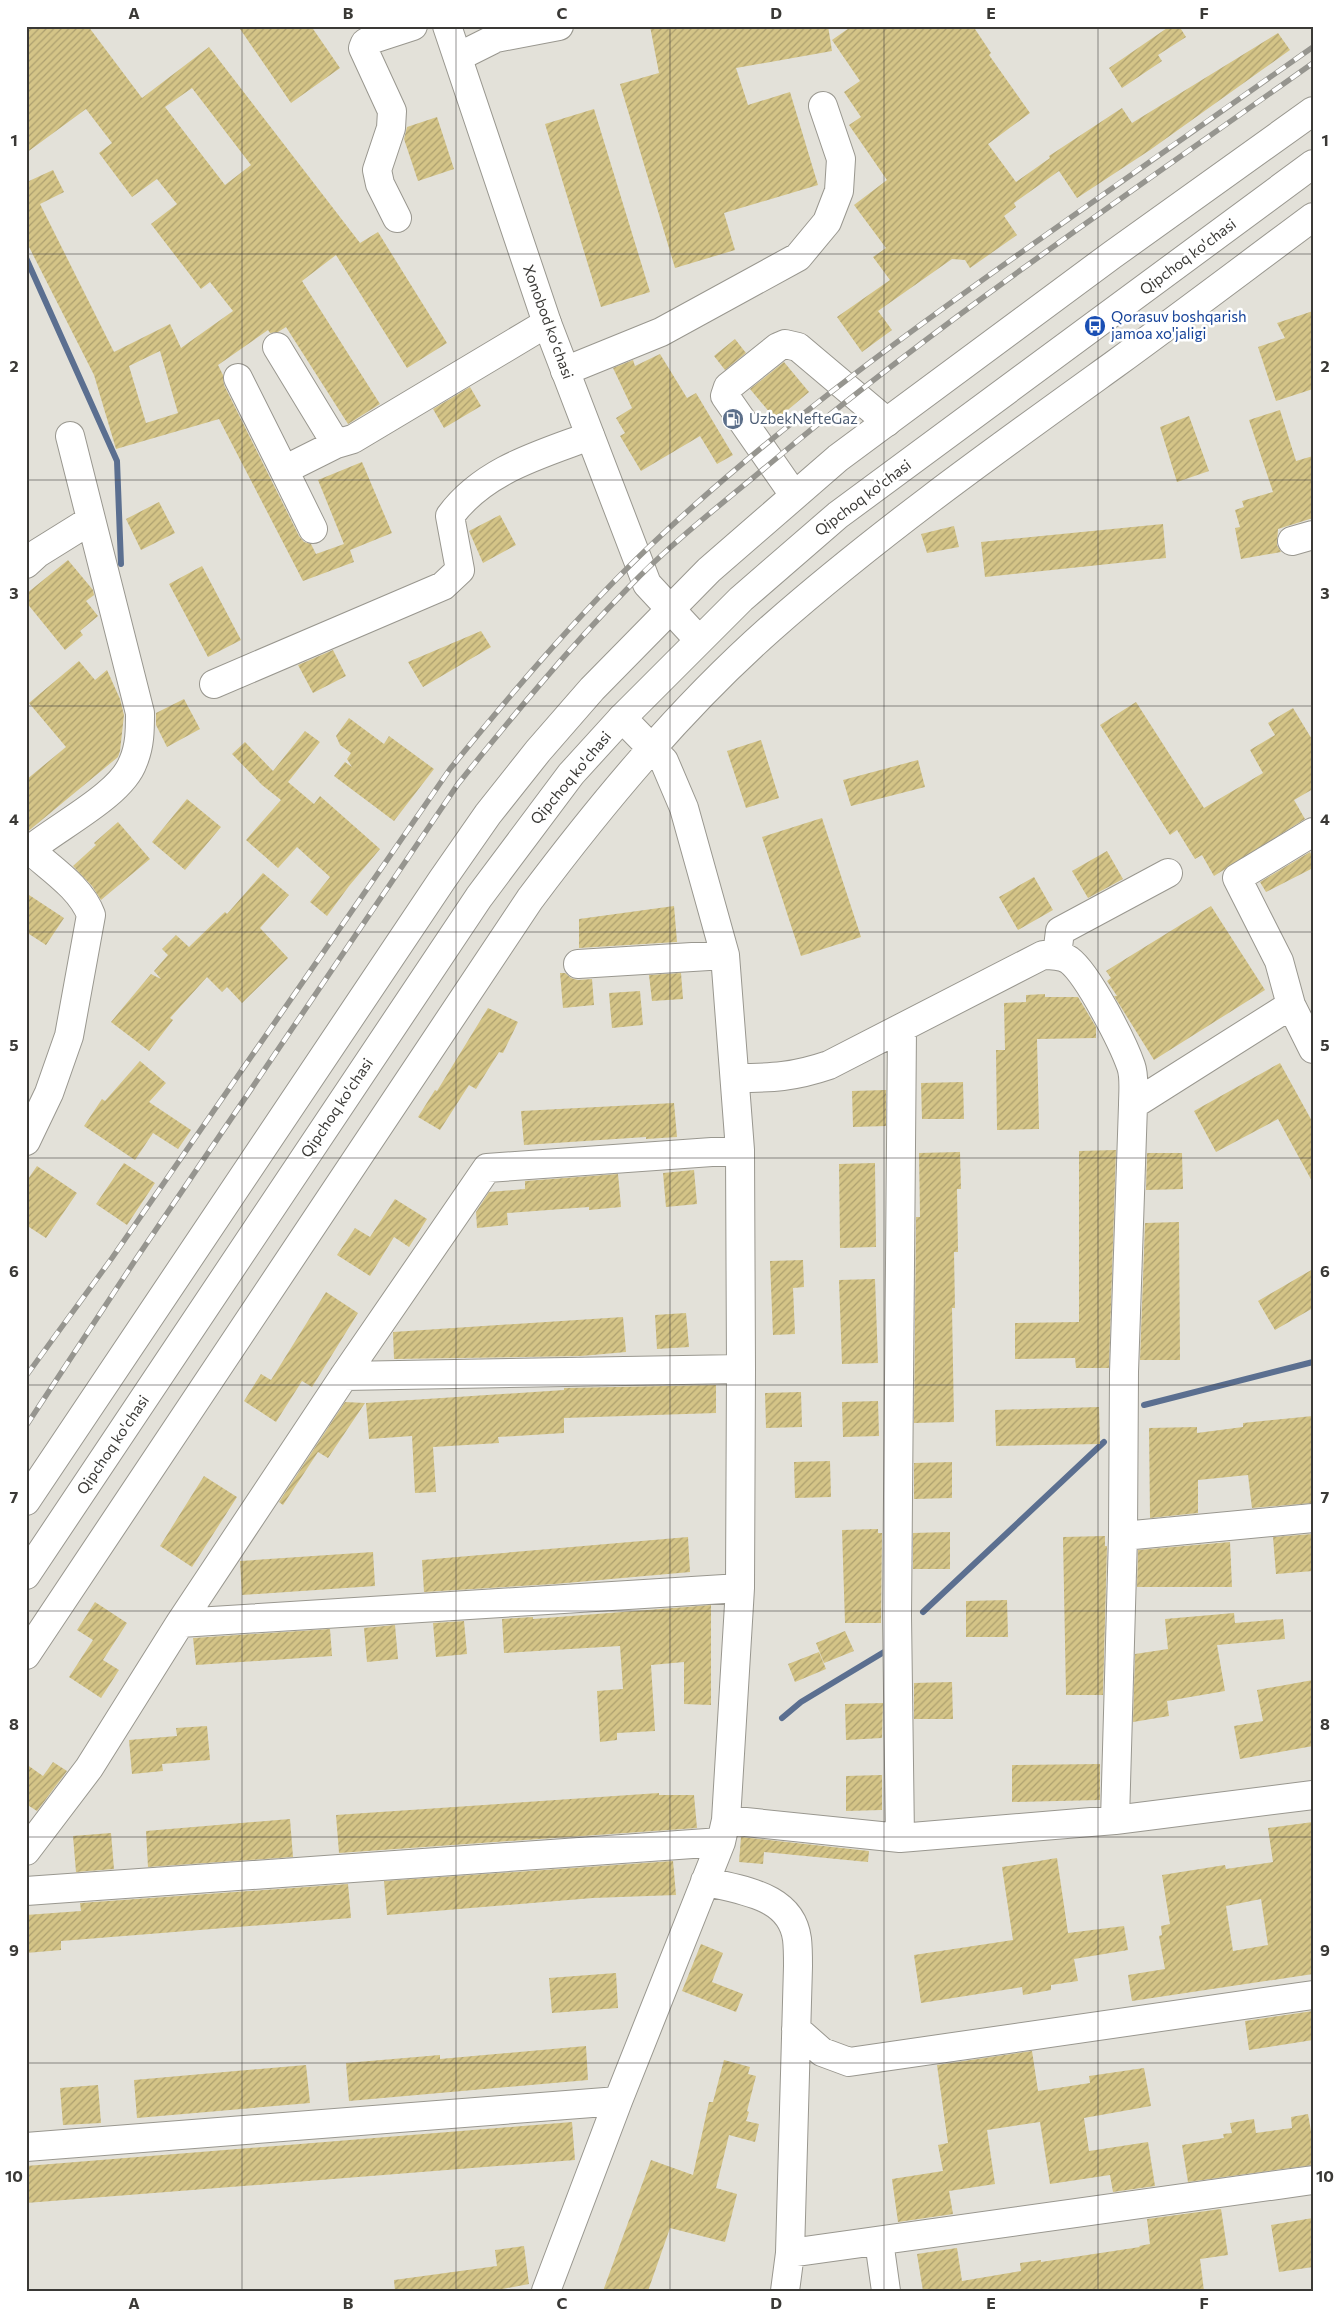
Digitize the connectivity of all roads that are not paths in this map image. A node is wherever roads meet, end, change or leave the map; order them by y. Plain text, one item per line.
1 (413, 26) edge
2 (447, 26) edge
3 (559, 26) edge
4 (458, 57) junction
5 (824, 106) dead end
6 (1313, 111) edge
7 (1313, 164) edge
8 (1313, 217) edge
9 (397, 218) dead end
10 (547, 323) junction
11 (277, 347) dead end
12 (565, 371) junction
13 (238, 378) dead end
14 (887, 422) junction
15 (70, 436) dead end
16 (590, 436) junction
17 (336, 444) junction
18 (284, 470) junction
19 (794, 495) junction
20 (91, 520) junction
21 (313, 530) dead end
22 (30, 553) edge
23 (670, 608) junction
24 (699, 640) junction
25 (214, 684) dead end
26 (592, 689) junction
27 (622, 718) junction
28 (652, 748) junction
29 (1313, 832) edge
30 (28, 852) edge
31 (1168, 873) dead end
32 (725, 955) junction
33 (1057, 955) junction
34 (578, 964) dead end
35 (1291, 1005) junction
36 (902, 1028) junction
37 (1313, 1049) edge
38 (735, 1078) junction
39 (1133, 1105) junction
40 (26, 1141) edge
41 (740, 1150) junction
42 (741, 1368) junction
43 (344, 1376) junction
44 (26, 1501) edge
45 (1313, 1518) edge
46 (1123, 1536) junction
47 (26, 1575) edge
48 (740, 1588) junction
49 (180, 1623) junction
50 (26, 1655) edge
51 (1313, 1795) edge
52 (1115, 1820) junction
53 (723, 1831) junction
54 (900, 1838) junction
55 (26, 1851) edge
56 (705, 1881) junction
57 (26, 1891) edge
58 (1313, 1995) edge
59 (796, 2029) junction
60 (618, 2100) junction
61 (26, 2147) edge
62 (1313, 2180) edge
63 (879, 2241) junction
64 (790, 2253) junction
65 (546, 2291) edge
66 (785, 2291) edge
67 (886, 2291) edge

1 - 9 street
2 - 4 street, Xonobod koʻchasi
3 - 4 street
4 - 10 street, Xonobod koʻchasi
5 - 12 street
6 - 14 street
7 - 24 street, Qipchoq ko'chasi
8 - 28 street
10 - 12 street, Xonobod koʻchasi
10 - 17 street
11 - 17 street
12 - 16 street, Xonobod koʻchasi
13 - 18 street
14 - 19 street
14 - 19 street
15 - 20 street
16 - 23 street, Xonobod koʻchasi
16 - 25 street
17 - 18 street
18 - 21 street
19 - 23 street
20 - 22 street
20 - 30 street
23 - 24 street, Xonobod koʻchasi
23 - 26 street
24 - 27 street, Qipchoq ko'chasi
26 - 27 street
26 - 44 street
27 - 28 street
27 - 47 street, Qipchoq ko'chasi
28 - 32 street
28 - 50 street
29 - 35 street
30 - 40 street
31 - 33 street
32 - 34 street
32 - 38 street
33 - 36 street
33 - 39 street
35 - 37 street
35 - 39 street
36 - 38 street
36 - 54 street
38 - 41 street
39 - 46 street
41 - 42 street
41 - 43 street
42 - 43 street
42 - 48 street
43 - 49 street
45 - 46 street
46 - 52 street
48 - 49 street
48 - 53 street
49 - 55 street
51 - 52 street
52 - 54 street
53 - 54 street
53 - 56 street
53 - 57 street
56 - 59 street
56 - 60 street
58 - 59 street
59 - 64 street
60 - 61 street
60 - 65 street
62 - 63 street
63 - 64 street
63 - 67 street
64 - 66 street

